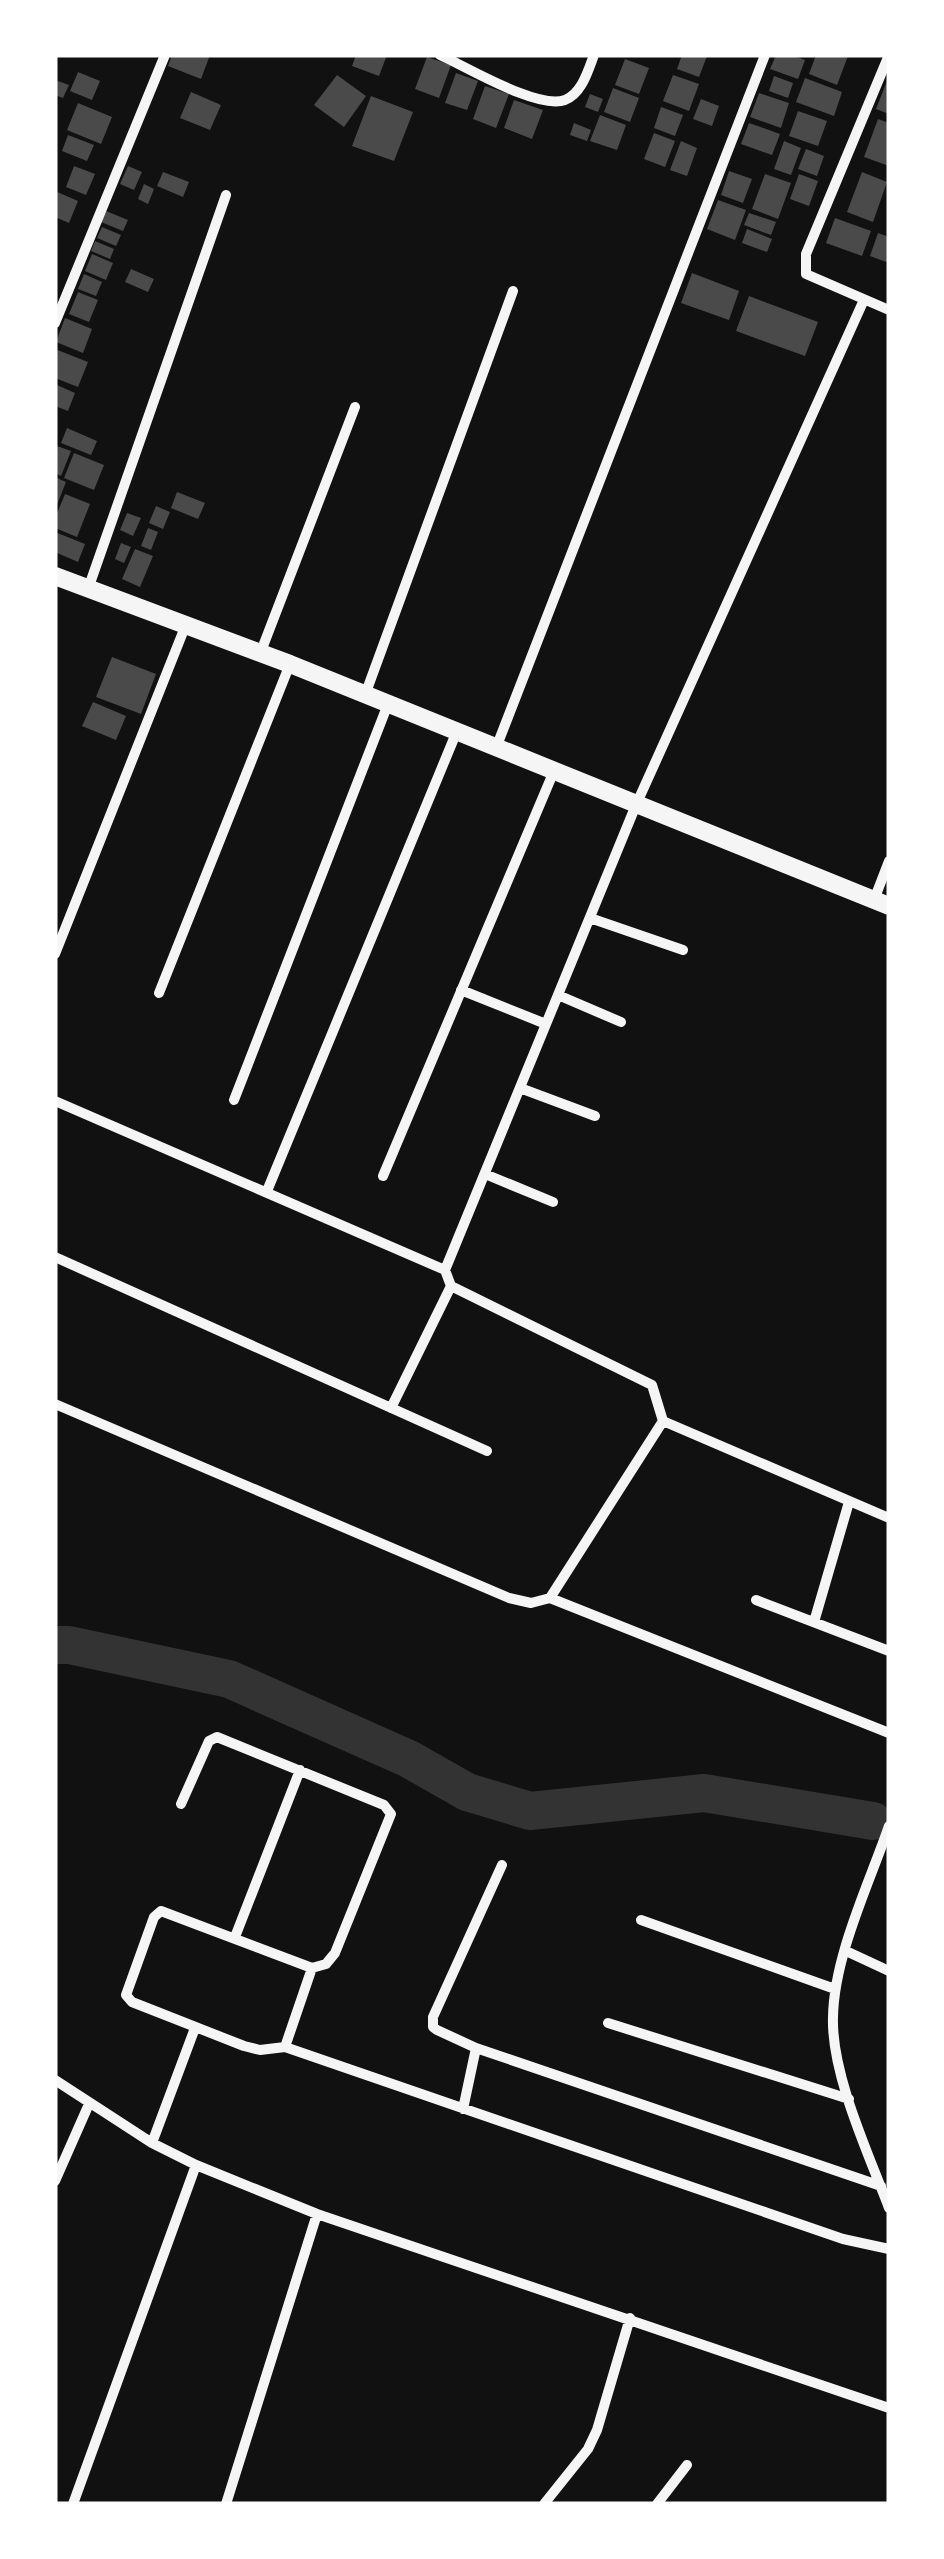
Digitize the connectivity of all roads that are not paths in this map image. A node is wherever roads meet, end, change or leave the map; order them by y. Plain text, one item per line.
1 (165, 55) edge
2 (440, 55) edge
3 (594, 55) edge
4 (765, 55) edge
5 (889, 55) edge
6 (226, 195) dead end
7 (513, 291) dead end
8 (863, 302) junction
9 (889, 310) edge
10 (55, 323) edge
11 (355, 407) dead end
12 (55, 576) edge
13 (88, 589) junction
14 (184, 627) junction
15 (260, 654) junction
16 (290, 664) junction
17 (365, 695) junction
18 (388, 704) junction
19 (457, 731) junction
20 (496, 748) junction
21 (554, 771) junction
22 (636, 805) junction
23 (889, 861) edge
24 (881, 903) edge
25 (590, 918) junction
26 (683, 950) dead end
27 (55, 954) edge
28 (462, 990) junction
29 (160, 993) dead end
30 (558, 995) junction
31 (621, 1022) dead end
32 (546, 1024) junction
33 (520, 1088) junction
34 (234, 1100) dead end
35 (55, 1101) edge
36 (594, 1116) dead end
37 (485, 1174) junction
38 (383, 1176) dead end
39 (267, 1191) junction
40 (553, 1202) dead end
41 (55, 1257) edge
42 (446, 1270) junction
43 (451, 1286) junction
44 (55, 1404) edge
45 (391, 1408) junction
46 (664, 1421) junction
47 (488, 1451) dead end
48 (850, 1502) junction
49 (889, 1518) edge
50 (550, 1598) junction
51 (756, 1600) dead end
52 (814, 1622) junction
53 (889, 1651) edge
54 (889, 1732) edge
55 (300, 1770) junction
56 (181, 1804) dead end
57 (889, 1826) edge
58 (502, 1866) dead end
59 (640, 1920) dead end
60 (235, 1937) junction
61 (846, 1951) junction
62 (312, 1968) junction
63 (889, 1972) edge
64 (835, 1989) junction
65 (608, 2023) dead end
66 (195, 2028) junction
67 (285, 2047) junction
68 (476, 2048) junction
69 (55, 2080) edge
70 (849, 2099) junction
71 (89, 2104) junction
72 (463, 2108) junction
73 (152, 2143) junction
74 (196, 2166) junction
75 (55, 2181) edge
76 (881, 2186) junction
77 (889, 2208) edge
78 (317, 2214) junction
79 (889, 2249) edge
80 (630, 2318) junction
81 (889, 2408) edge
82 (687, 2465) dead end
83 (73, 2504) edge
84 (226, 2504) edge
85 (544, 2504) edge
86 (657, 2504) edge

1 - 10 street
2 - 3 street
4 - 20 street
5 - 8 street
6 - 13 street
7 - 17 street
8 - 9 street
8 - 22 street
11 - 15 street
12 - 13 main road
13 - 14 main road
14 - 15 main road
14 - 27 street
15 - 16 main road
16 - 17 main road
16 - 29 street
17 - 18 main road
18 - 19 main road
18 - 34 street
19 - 20 main road
19 - 39 street
20 - 21 main road
21 - 22 main road
21 - 28 street
22 - 24 main road
22 - 25 street
23 - 24 street
25 - 26 street
25 - 30 street
28 - 32 street
28 - 38 street
30 - 31 street
30 - 32 street
32 - 33 street
33 - 36 street
33 - 37 street
35 - 39 street
37 - 40 street
37 - 42 street
39 - 42 street
41 - 45 street
42 - 43 street
43 - 45 street
43 - 46 street
44 - 50 street
45 - 47 street
46 - 48 street
46 - 50 street
48 - 49 street
48 - 52 street
50 - 54 street
51 - 52 street
52 - 53 street
55 - 56 street
55 - 60 street
55 - 62 street
57 - 61 street
58 - 68 street
59 - 64 street
60 - 62 street
60 - 66 street
61 - 63 street
61 - 64 street
62 - 67 street
64 - 70 street
65 - 70 street
66 - 67 street
66 - 73 street
67 - 72 street
68 - 72 street
68 - 76 street
69 - 71 street
70 - 76 street
71 - 73 street
71 - 75 street
72 - 79 street
73 - 74 street
74 - 78 street
74 - 83 street
76 - 77 street
78 - 80 street
78 - 84 street
80 - 81 street
80 - 85 street
82 - 86 street

